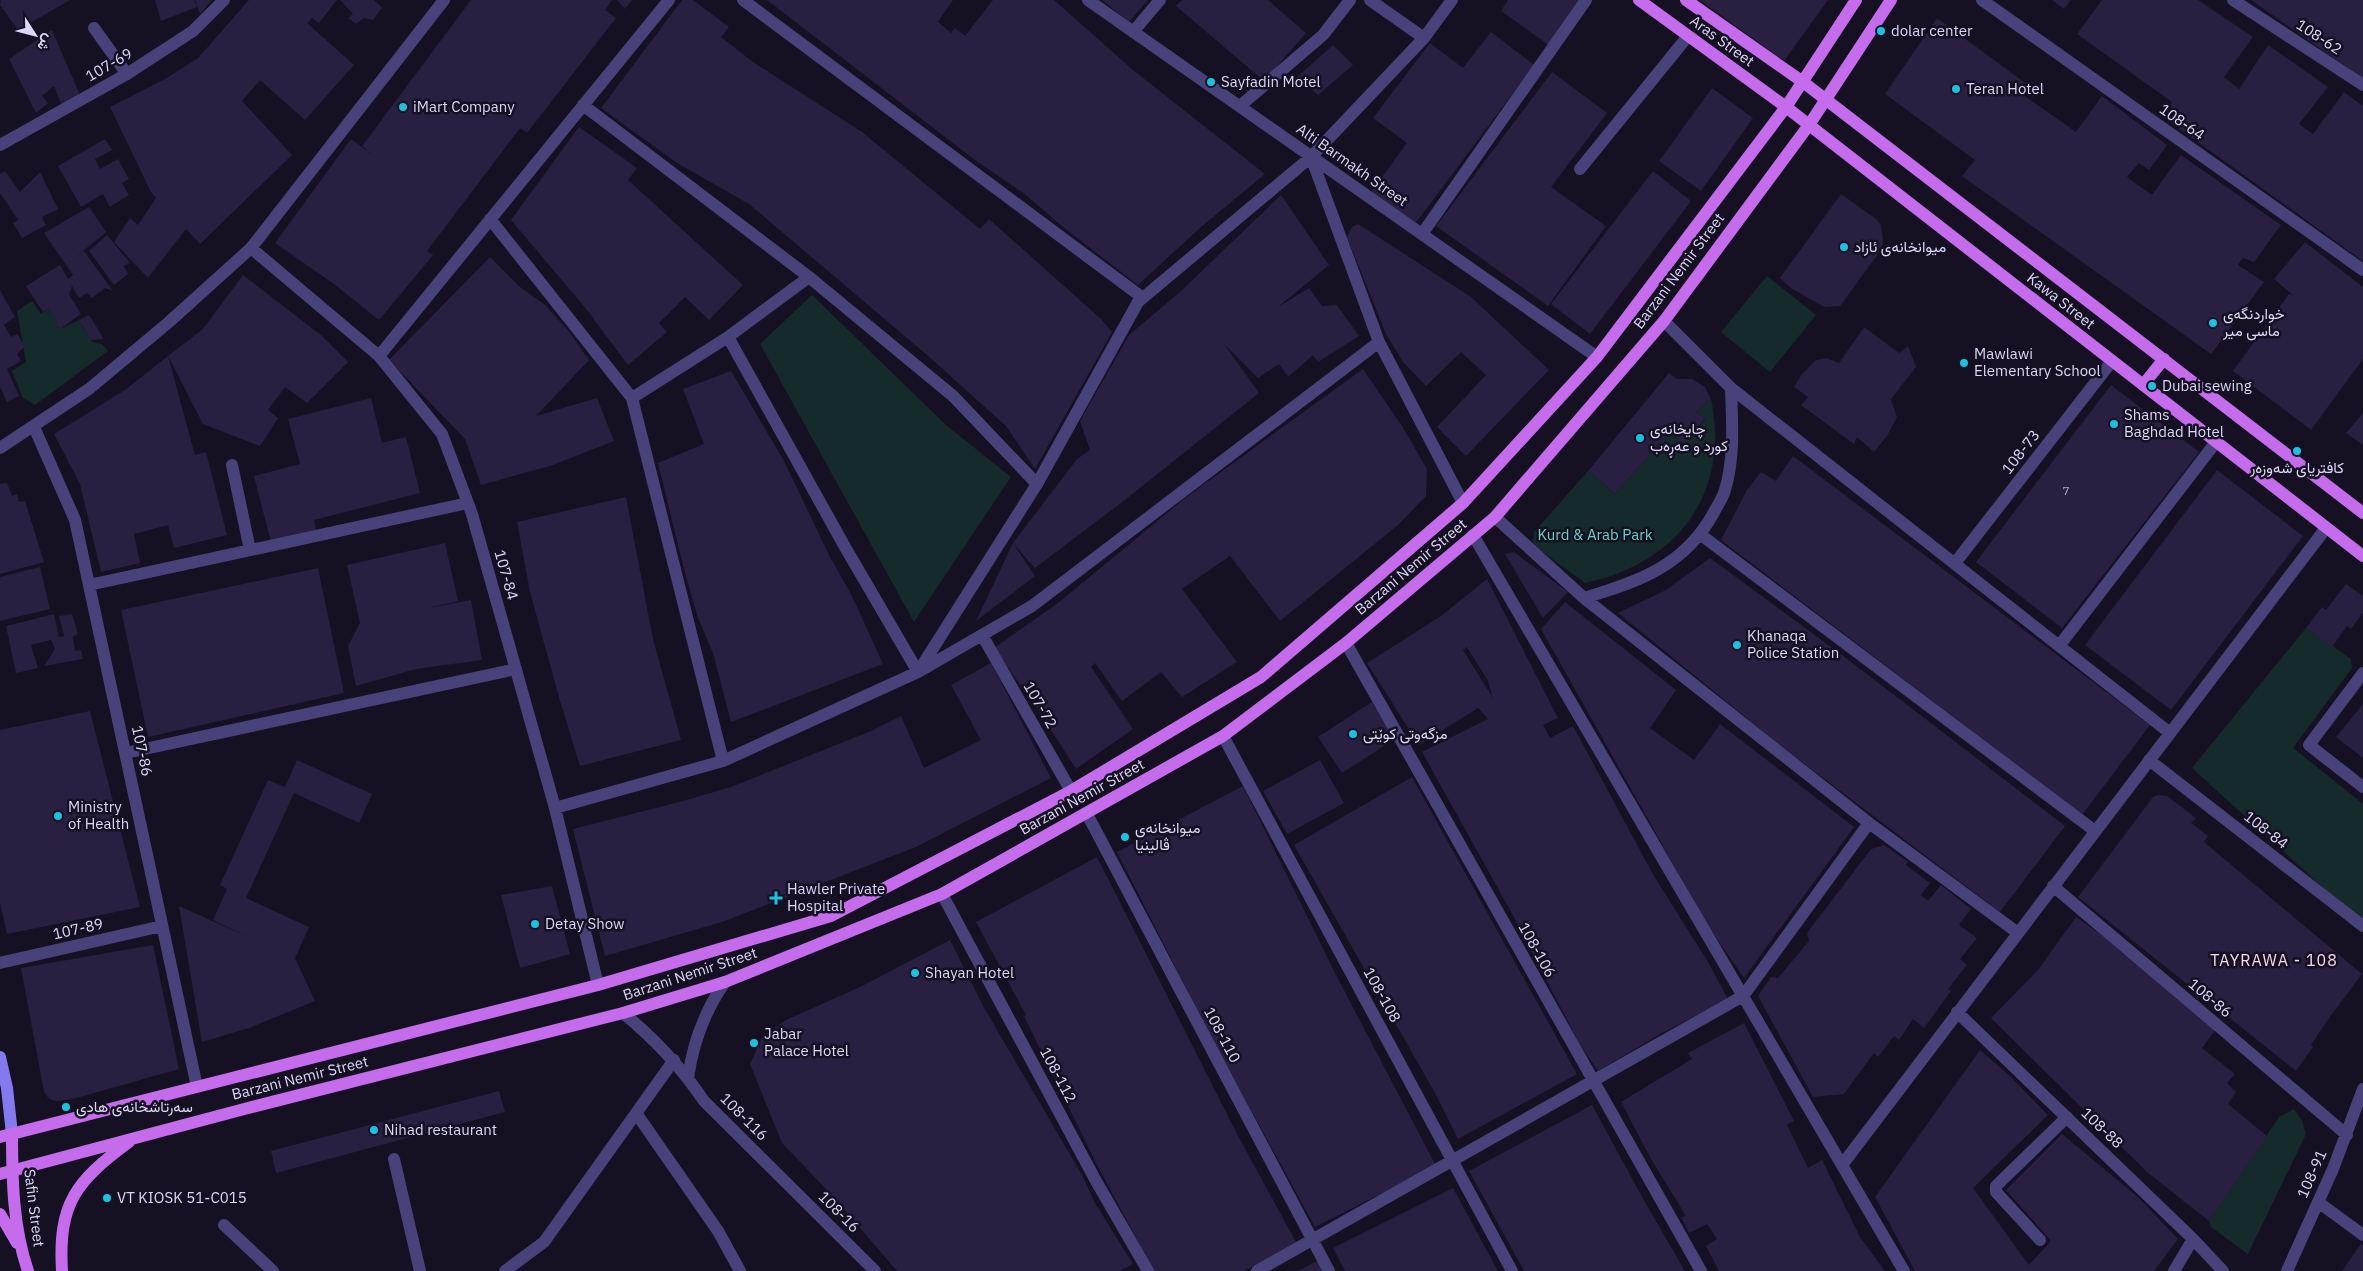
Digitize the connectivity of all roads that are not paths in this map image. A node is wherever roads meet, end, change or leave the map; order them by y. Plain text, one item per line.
1 (224, 0) edge
2 (444, 0) edge
3 (669, 0) edge
4 (743, 0) edge
5 (1088, 0) edge
6 (1160, 0) edge
7 (1350, 0) edge
8 (1370, 0) edge
9 (1452, 0) edge
10 (1586, 0) edge
11 (1639, 0) edge
12 (1686, 0) edge
13 (1856, 0) edge
14 (1891, 0) edge
15 (1982, 0) edge
16 (2233, 0) edge
17 (94, 28) dead end
18 (1133, 32) junction
19 (1688, 36) junction
20 (1424, 38) junction
21 (127, 74) junction
22 (1803, 82) junction
23 (2363, 86) edge
24 (1827, 100) junction
25 (583, 105) junction
26 (1240, 106) junction
27 (1786, 107) junction
28 (1809, 125) junction
29 (0, 145) edge
30 (1311, 157) junction
31 (1580, 170) dead end
32 (490, 219) junction
33 (1422, 234) junction
34 (251, 248) junction
35 (2363, 270) edge
36 (809, 277) junction
37 (1143, 298) junction
38 (1664, 321) junction
39 (728, 338) junction
40 (1378, 342) junction
41 (379, 356) junction
42 (1597, 357) junction
43 (2164, 360) junction
44 (2112, 361) junction
45 (2143, 385) junction
46 (1732, 388) junction
47 (632, 398) junction
48 (34, 427) junction
49 (2216, 442) junction
50 (0, 448) edge
51 (232, 465) dead end
52 (1037, 484) junction
53 (468, 503) junction
54 (1462, 503) junction
55 (2363, 513) edge
56 (1495, 517) junction
57 (2326, 528) junction
58 (1473, 535) junction
59 (1701, 535) junction
60 (250, 550) junction
61 (2363, 556) edge
62 (1955, 563) junction
63 (90, 585) junction
64 (1584, 598) junction
65 (982, 635) junction
66 (1346, 644) junction
67 (2059, 646) junction
68 (516, 669) junction
69 (918, 672) junction
70 (2363, 673) edge
71 (2170, 733) junction
72 (1223, 736) junction
73 (126, 753) junction
74 (2149, 760) junction
75 (723, 761) junction
76 (2363, 788) edge
77 (1071, 791) junction
78 (555, 808) junction
79 (1087, 814) junction
80 (1869, 823) junction
81 (2095, 831) junction
82 (2053, 886) junction
83 (942, 894) junction
84 (162, 926) junction
85 (2363, 926) edge
86 (2018, 933) junction
87 (0, 963) edge
88 (725, 982) junction
89 (598, 985) junction
90 (1743, 996) junction
91 (1957, 1012) junction
92 (623, 1013) junction
93 (0, 1057) edge
94 (674, 1060) junction
95 (688, 1078) junction
96 (1593, 1081) junction
97 (197, 1087) junction
98 (2363, 1088) edge
99 (636, 1113) junction
100 (2067, 1117) junction
101 (6, 1135) edge
102 (2346, 1135) junction
103 (136, 1137) junction
104 (0, 1145) edge
105 (394, 1159) dead end
106 (1453, 1160) junction
107 (1842, 1166) junction
108 (6, 1173) edge
109 (780, 1177) joint
110 (2318, 1202) junction
111 (0, 1214) edge
112 (224, 1226) dead end
113 (2363, 1235) edge
114 (2193, 1239) junction
115 (1312, 1240) junction
116 (2040, 1240) dead end
117 (20, 1247) junction
118 (28, 1271) edge
119 (62, 1271) edge
120 (273, 1271) edge
121 (420, 1271) edge
122 (505, 1271) edge
123 (740, 1271) edge
124 (875, 1271) edge
125 (1148, 1271) edge
126 (1257, 1271) edge
127 (1328, 1271) edge
128 (1512, 1271) edge
129 (1701, 1271) edge
130 (1904, 1271) edge
131 (2174, 1271) edge
132 (2223, 1271) edge
133 (2287, 1271) edge

1 - 21 street, 107-69
2 - 34 street
3 - 25 street
4 - 37 street
5 - 18 street, Alti Barmakh Street
6 - 18 street
7 - 26 street
8 - 20 street
9 - 20 street
10 - 33 street
11 - 19 main road, Aras Street
12 - 22 main road, Aras Street
13 - 22 main road, Barzani Nemir Street
14 - 24 main road, Barzani Nemir Street
15 - 35 street, 108-64
16 - 23 street, 108-62
17 - 21 street
18 - 26 street, Alti Barmakh Street
19 - 27 main road, Aras Street
19 - 31 street
20 - 30 street
21 - 29 street, 107-69
22 - 24 main road, Kawa Street
22 - 27 main road, Barzani Nemir Street
24 - 28 main road, Barzani Nemir Street
24 - 43 main road, Kawa Street
25 - 32 street
25 - 36 street
26 - 30 street, Alti Barmakh Street
27 - 28 main road, Kawa Street
27 - 42 main road, Barzani Nemir Street
28 - 38 main road, Barzani Nemir Street
28 - 44 main road, Kawa Street
30 - 33 street, Alti Barmakh Street
30 - 37 street
30 - 40 street
32 - 41 street
32 - 47 street
33 - 42 street, Alti Barmakh Street
34 - 41 street, 107-84
34 - 48 street
36 - 39 street
36 - 52 street
37 - 52 street
38 - 46 street
38 - 56 main road, Barzani Nemir Street
39 - 47 street
39 - 69 street
40 - 54 street
40 - 65 street
41 - 53 street, 107-84
42 - 54 main road, Barzani Nemir Street
43 - 45 main road
43 - 55 main road, Kawa Street
44 - 45 main road, Kawa Street
44 - 62 street, 108-73
45 - 49 main road, Kawa Street
46 - 59 street
46 - 62 street
47 - 75 street
48 - 50 street
48 - 63 street, 107-86
49 - 57 main road, Kawa Street
49 - 67 street
51 - 60 street
52 - 69 street
53 - 60 street
53 - 68 street, 107-84
54 - 77 main road, Barzani Nemir Street
56 - 58 main road, Barzani Nemir Street
56 - 64 street
57 - 61 main road, Kawa Street
57 - 71 street
58 - 66 main road, Barzani Nemir Street
58 - 90 street
59 - 64 street
59 - 81 street
60 - 63 street
62 - 67 street
63 - 73 street, 107-86
64 - 80 street
65 - 69 street
65 - 77 street, 107-72
66 - 72 main road, Barzani Nemir Street
66 - 96 street, 108-106
67 - 71 street
68 - 73 street
68 - 78 street, 107-84
69 - 75 street
70 - 76 street
71 - 74 street
72 - 79 main road, Barzani Nemir Street
72 - 106 street, 108-108
73 - 84 street, 107-86
74 - 81 street
74 - 85 street, 108-84
75 - 78 street
77 - 89 main road, Barzani Nemir Street
78 - 89 street, 107-84
79 - 83 main road, Barzani Nemir Street
79 - 115 street, 108-110
80 - 86 street
80 - 90 street
81 - 82 street
82 - 86 street
82 - 102 street, 108-86
83 - 88 main road, Barzani Nemir Street
83 - 125 street, 108-112
84 - 87 street, 107-89
84 - 97 street, 107-86
86 - 91 street
88 - 92 main road, Barzani Nemir Street
88 - 95 street
89 - 97 main road, Barzani Nemir Street
90 - 96 street
90 - 107 street
91 - 100 street, 108-88
91 - 107 street
92 - 94 street, 108-116
92 - 103 main road, Barzani Nemir Street
93 - 101 main road
94 - 95 street, 108-116
94 - 99 street
95 - 109 street, 108-116
96 - 106 street
96 - 129 street, 108-106
97 - 101 main road, Barzani Nemir Street
98 - 102 street, 108-91
99 - 122 street
99 - 123 street
100 - 114 street, 108-88
100 - 116 street
101 - 104 main road
101 - 108 main road, Safin Street
102 - 110 street, 108-91
103 - 108 main road, Barzani Nemir Street
103 - 119 main road
105 - 121 street
106 - 115 street
106 - 128 street, 108-108
107 - 130 street
108 - 117 main road, Safin Street
109 - 124 street, 108-16
110 - 113 street
110 - 133 street, 108-91
111 - 117 main road
112 - 120 street
114 - 131 street
114 - 132 street, 108-88
115 - 126 street
115 - 127 street, 108-110
117 - 118 main road, Safin Street

